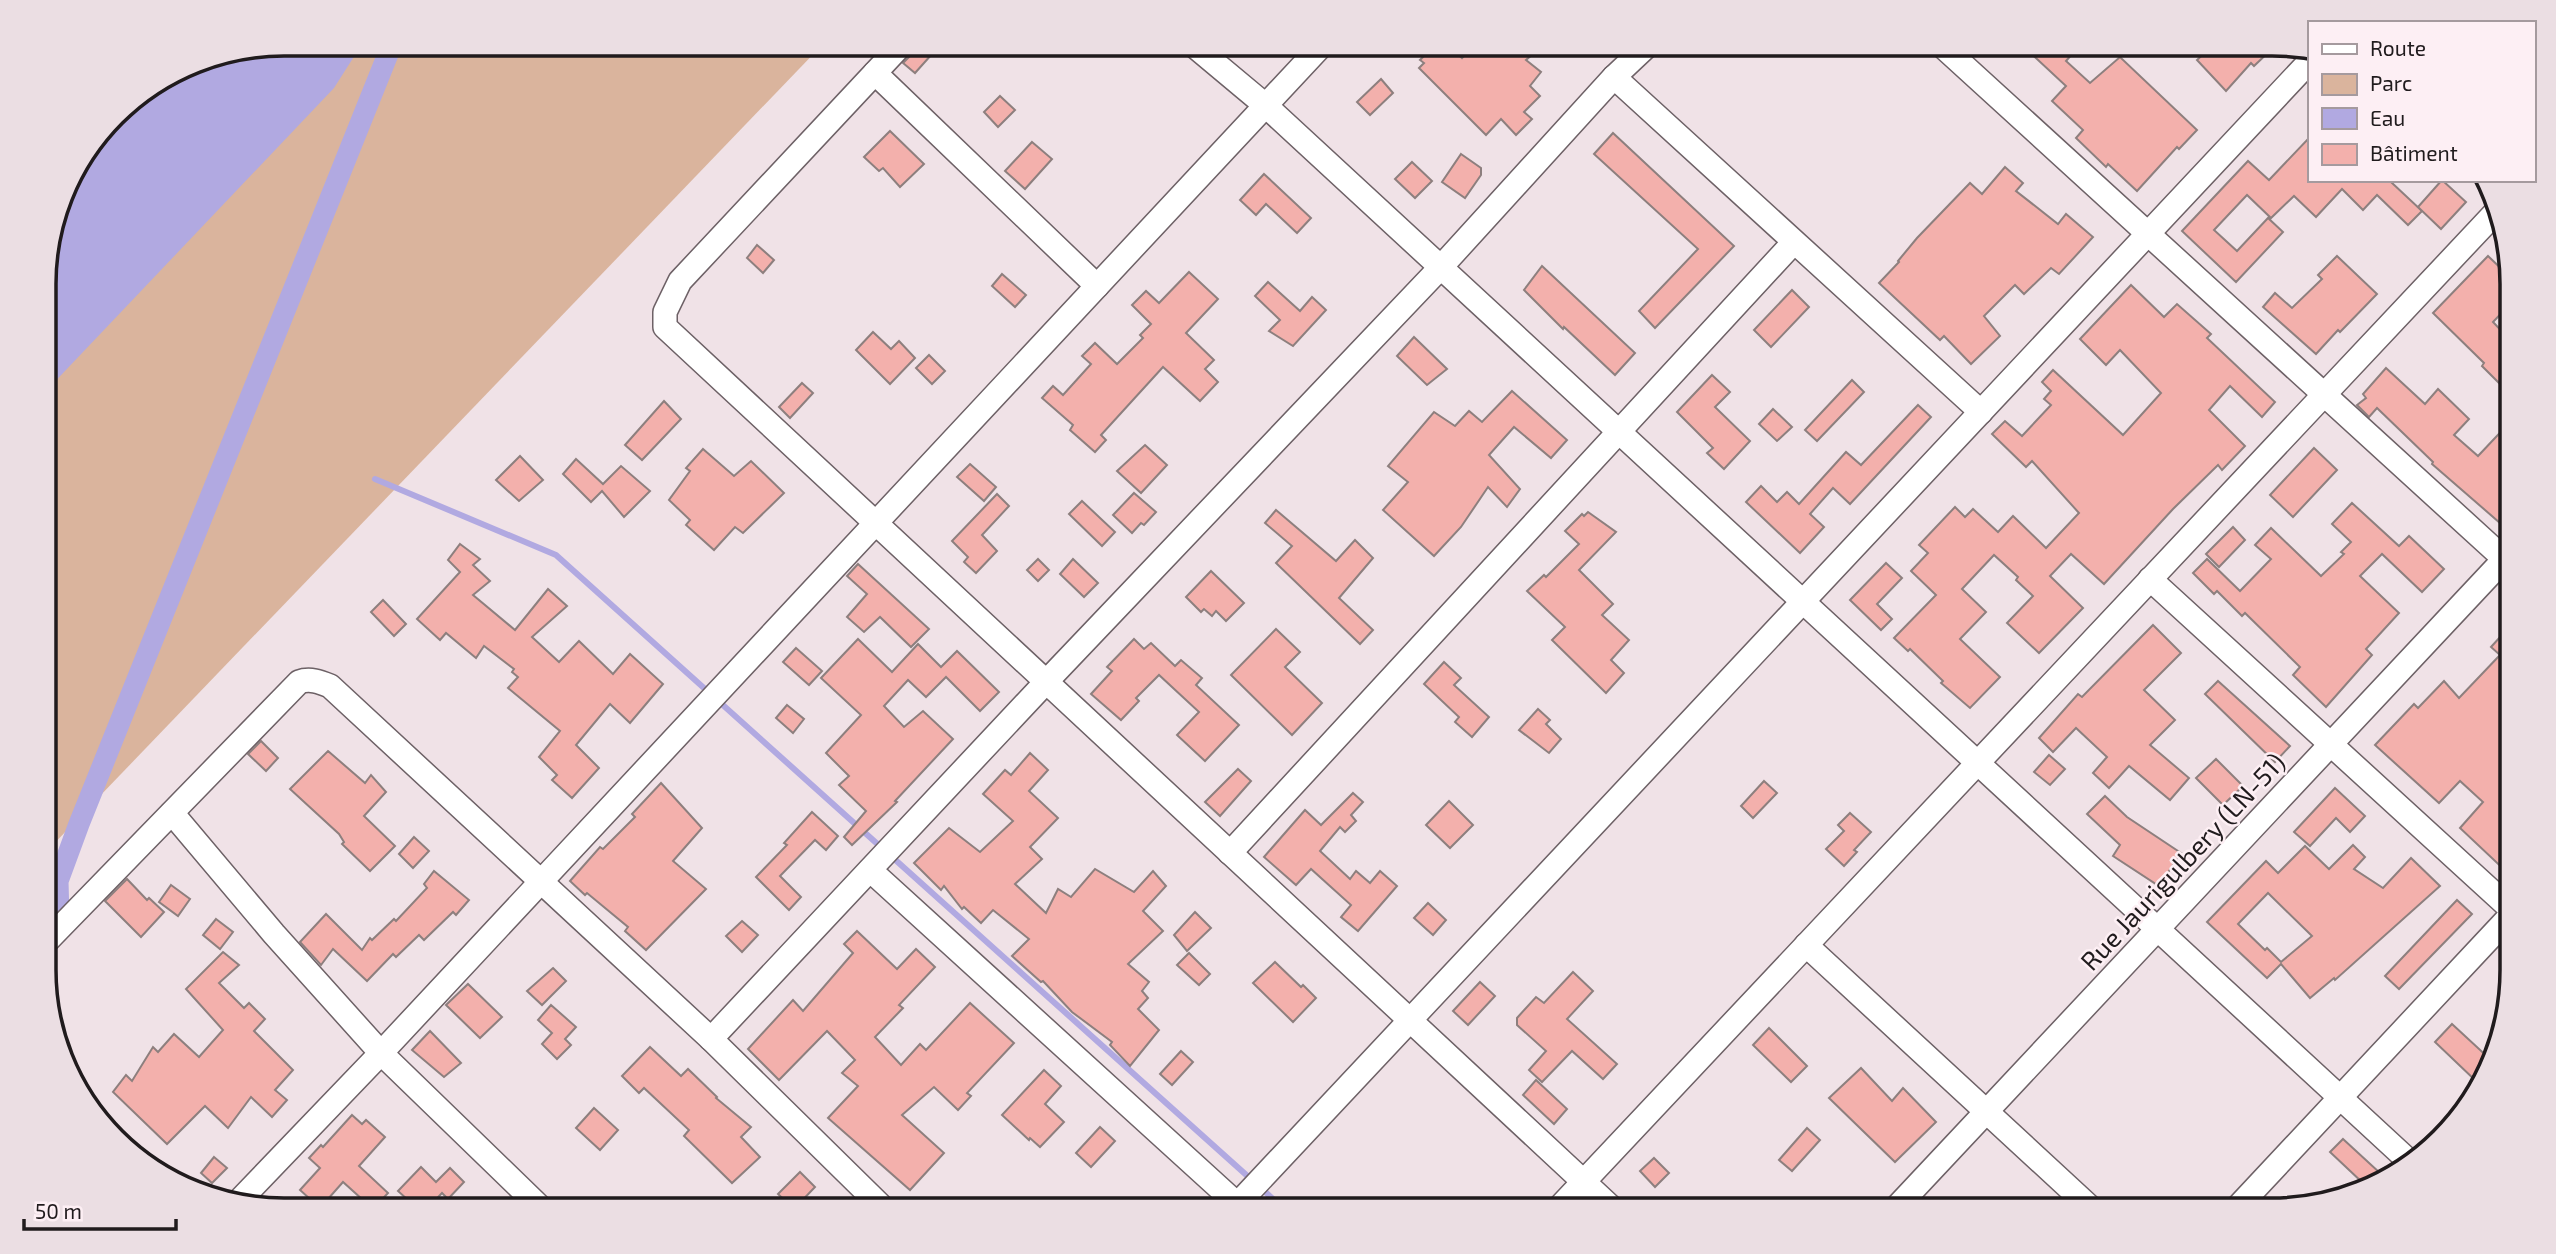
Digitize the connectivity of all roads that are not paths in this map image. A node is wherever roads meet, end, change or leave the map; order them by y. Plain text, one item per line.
1 (891, 56) edge
2 (1206, 56) edge
3 (1311, 56) edge
4 (1636, 56) edge
5 (1961, 56) edge
6 (2308, 63) edge
7 (875, 73) junction
8 (1614, 77) junction
9 (1265, 105) junction
10 (2492, 224) edge
11 (2148, 233) junction
12 (1794, 242) junction
13 (1441, 267) junction
14 (1097, 286) junction
15 (2323, 394) junction
16 (1981, 412) junction
17 (1619, 432) junction
18 (875, 523) junction
19 (2500, 550) edge
20 (2500, 567) edge
21 (2150, 579) junction
22 (1803, 601) junction
23 (1046, 682) junction
24 (2331, 744) junction
25 (1978, 763) junction
26 (172, 813) junction
27 (1230, 853) junction
28 (870, 870) junction
29 (540, 882) junction
30 (2500, 901) edge
31 (2500, 925) edge
32 (2157, 928) junction
33 (56, 932) edge
34 (1806, 946) junction
35 (1410, 1020) junction
36 (711, 1039) junction
37 (381, 1053) junction
38 (2340, 1097) junction
39 (1986, 1111) junction
40 (2403, 1156) edge
41 (1584, 1182) junction
42 (245, 1195) edge
43 (532, 1198) edge
44 (873, 1198) edge
45 (1224, 1198) edge
46 (1242, 1198) edge
47 (1569, 1198) edge
48 (1601, 1198) edge
49 (1905, 1198) edge
50 (2080, 1198) edge
51 (2246, 1198) edge

1 - 7 street
2 - 9 street
3 - 9 street
4 - 8 street
5 - 11 street
6 - 11 street
7 - 14 street
7 - 18 street
8 - 12 street
8 - 13 street
9 - 13 street
9 - 14 street
10 - 15 street
11 - 15 street
11 - 16 street
12 - 16 street
12 - 17 street
13 - 17 street
13 - 23 street
14 - 18 street
15 - 19 street
15 - 21 street
16 - 22 street
17 - 22 street
17 - 27 street
18 - 23 street
18 - 29 street
20 - 24 street, Rue Jaurigulbery (LN-51)
21 - 24 street
21 - 25 street
22 - 25 street
22 - 35 street
23 - 27 street
23 - 28 street
24 - 30 street
24 - 32 street, Rue Jaurigulbery (LN-51)
25 - 32 street
25 - 34 street
26 - 29 street
26 - 33 street
26 - 37 street
27 - 35 street
28 - 36 street
28 - 45 street
29 - 36 street
29 - 37 street
31 - 38 street
32 - 38 street
32 - 39 street, Rue Jaurigulbery (LN-51)
34 - 39 street
34 - 41 street
35 - 41 street
35 - 46 street
36 - 44 street
37 - 42 street
37 - 43 street
38 - 40 street
38 - 51 street
39 - 49 street, Rue Jaurigulbery (LN-51)
39 - 50 street
41 - 47 street
41 - 48 street

